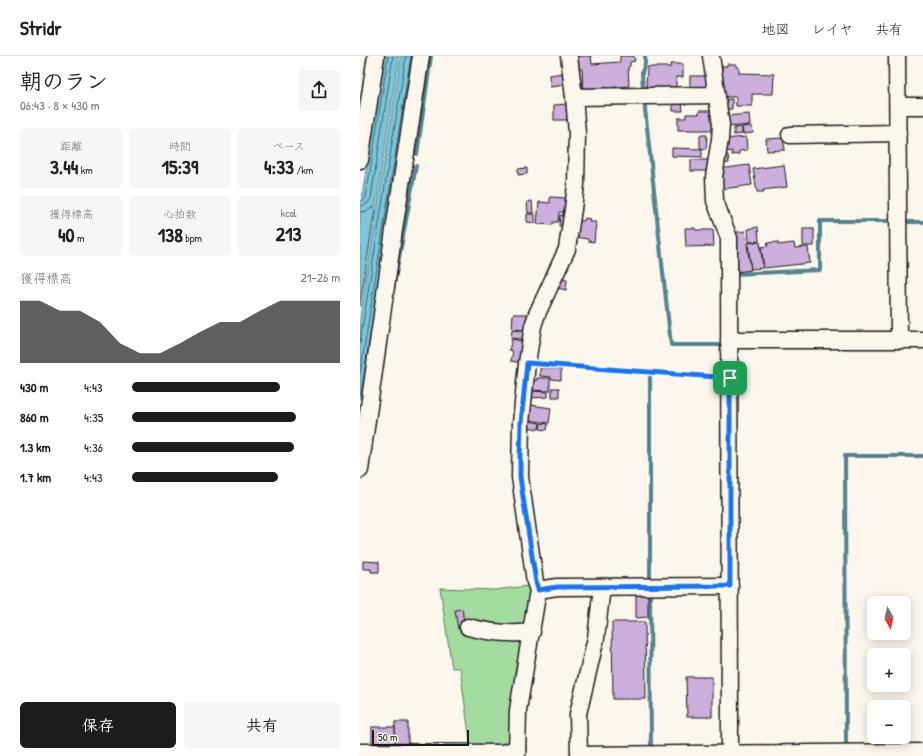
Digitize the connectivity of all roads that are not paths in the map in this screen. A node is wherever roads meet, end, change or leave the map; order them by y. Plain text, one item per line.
1 (376, 56) edge
2 (421, 56) edge
3 (569, 56) edge
4 (711, 56) edge
5 (898, 56) edge
6 (716, 95) junction
7 (574, 97) junction
8 (898, 106) junction
9 (923, 106) edge
10 (898, 133) junction
11 (790, 135) dead end
12 (360, 160) edge
13 (729, 340) junction
14 (899, 340) junction
15 (923, 340) edge
16 (360, 470) edge
17 (730, 586) junction
18 (602, 587) junction
19 (538, 590) junction
20 (468, 627) dead end
21 (532, 632) junction
22 (360, 752) edge
23 (923, 752) edge
24 (517, 753) edge
25 (730, 754) edge
26 (579, 755) edge

1 - 12 street
2 - 16 street
3 - 7 street
4 - 6 street
5 - 8 street
6 - 7 street
6 - 13 street
7 - 19 street
8 - 9 street
8 - 10 street
10 - 11 street
10 - 14 street
13 - 14 street
13 - 17 street
14 - 15 street
17 - 18 street
17 - 25 street
18 - 19 street
18 - 26 street
19 - 21 street
20 - 21 street
21 - 24 street
22 - 24 street
23 - 25 street
25 - 26 street

